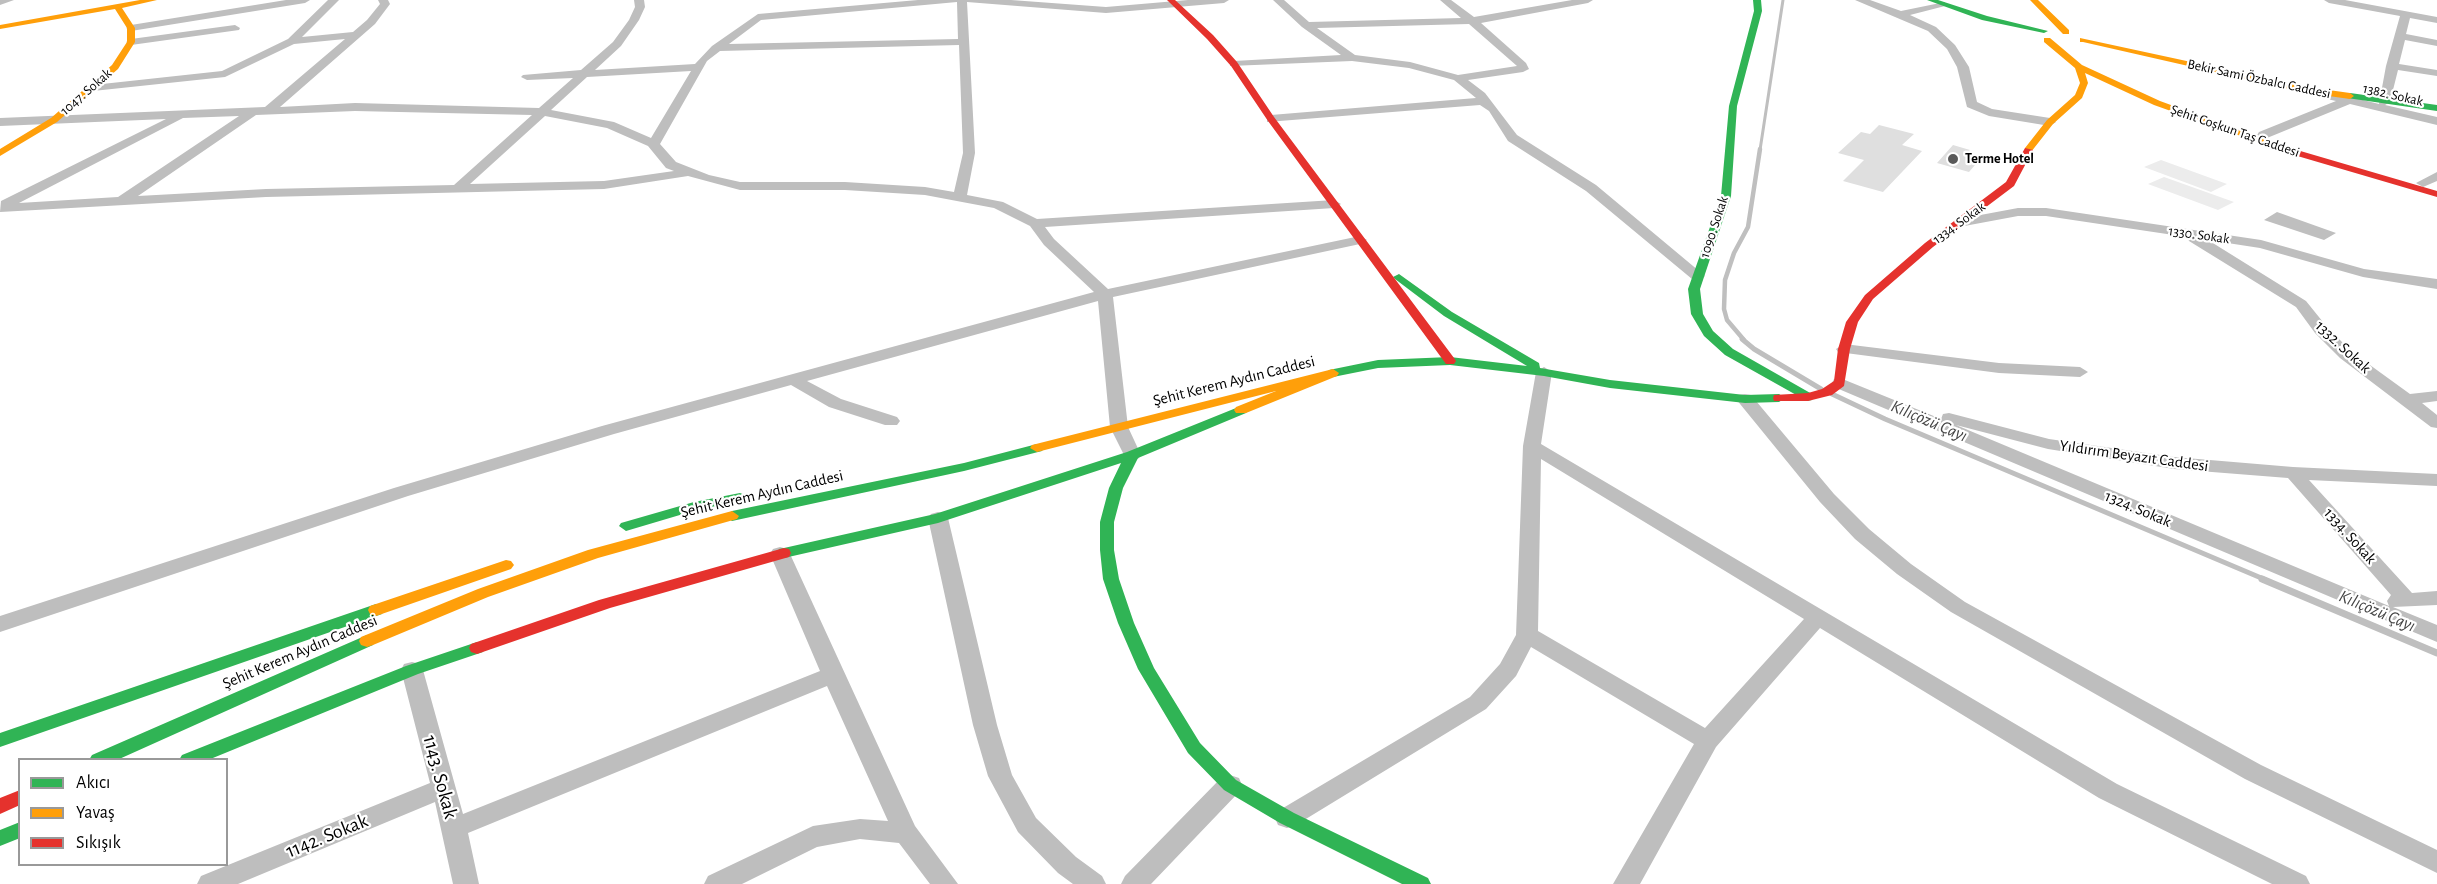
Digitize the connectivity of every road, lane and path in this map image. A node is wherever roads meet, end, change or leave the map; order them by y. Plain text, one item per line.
1 (9, 0) edge
2 (133, 0) edge
3 (153, 0) edge
4 (305, 0) edge
5 (333, 0) edge
6 (383, 0) edge
7 (639, 0) edge
8 (953, 0) edge
9 (962, 0) edge
10 (970, 0) edge
11 (1092, 0) edge
12 (1224, 0) edge
13 (1278, 0) edge
14 (1445, 0) edge
15 (1588, 0) edge
16 (1757, 0) edge
17 (1860, 0) edge
18 (2019, 0) edge
19 (2034, 0) edge
20 (2329, 0) edge
21 (2346, 1) edge
22 (0, 2) edge
23 (1174, 2) edge
24 (1936, 2) edge
25 (113, 3) edge
26 (837, 4) edge
27 (1549, 4) edge
28 (1106, 10) junction
29 (1900, 14) junction
30 (2406, 14) junction
31 (2437, 20) edge
32 (1472, 21) junction
33 (1306, 25) junction
34 (0, 26) edge
35 (131, 28) junction
36 (236, 28) dead end
37 (2066, 32) junction
38 (2045, 34) junction
39 (356, 35) junction
40 (2399, 36) junction
41 (292, 41) junction
42 (131, 42) junction
43 (962, 42) junction
44 (2079, 42) junction
45 (2437, 44) edge
46 (716, 48) junction
47 (1352, 58) junction
48 (1234, 64) junction
49 (2392, 66) junction
50 (698, 67) junction
51 (2079, 67) junction
52 (2437, 73) edge
53 (581, 74) junction
54 (527, 77) dead end
55 (1458, 78) junction
56 (93, 88) junction
57 (2307, 90) junction
58 (2349, 100) junction
59 (1483, 101) junction
60 (2384, 102) junction
61 (2437, 108) edge
62 (269, 110) junction
63 (254, 111) junction
64 (544, 112) junction
65 (183, 114) junction
66 (1271, 119) junction
67 (54, 120) junction
68 (2437, 121) edge
69 (0, 122) edge
70 (2050, 122) junction
71 (2263, 135) junction
72 (654, 144) junction
73 (0, 153) edge
74 (690, 172) junction
75 (2437, 176) edge
76 (2423, 183) junction
77 (2437, 187) edge
78 (457, 189) junction
79 (2437, 194) edge
80 (960, 196) junction
81 (120, 202) junction
82 (1334, 204) junction
83 (0, 208) edge
84 (1035, 223) junction
85 (1959, 223) junction
86 (2187, 234) junction
87 (1360, 240) junction
88 (1377, 260) junction
89 (1697, 276) junction
90 (2437, 284) edge
91 (1104, 294) junction
92 (1844, 349) junction
93 (1450, 361) junction
94 (1544, 372) junction
95 (2080, 372) dead end
96 (1333, 373) junction
97 (794, 380) junction
98 (1840, 383) junction
99 (2437, 396) edge
100 (1808, 398) junction
101 (1745, 399) junction
102 (2407, 400) junction
103 (891, 421) dead end
104 (2437, 423) edge
105 (1119, 427) junction
106 (1532, 446) junction
107 (1132, 455) junction
108 (934, 473) junction
109 (2294, 473) junction
110 (2437, 480) edge
111 (798, 488) dead end
112 (754, 495) dead end
113 (938, 518) junction
114 (610, 530) dead end
115 (780, 554) junction
116 (520, 560) dead end
117 (2437, 598) edge
118 (2406, 599) junction
119 (2372, 607) junction
120 (1818, 617) junction
121 (0, 624) edge
122 (2437, 634) edge
123 (1527, 635) junction
124 (412, 670) junction
125 (833, 675) junction
126 (0, 740) edge
127 (1708, 741) junction
128 (100, 758) edge
129 (191, 758) edge
130 (1230, 785) junction
131 (444, 788) junction
132 (18, 798) edge
133 (0, 806) edge
134 (1287, 818) junction
135 (454, 828) junction
136 (18, 831) edge
137 (906, 833) junction
138 (0, 838) edge
139 (2437, 862) edge
140 (210, 884) edge
141 (465, 884) edge
142 (717, 884) edge
143 (945, 884) edge
144 (1092, 884) edge
145 (1134, 884) edge
146 (1421, 884) edge
147 (1626, 884) edge
148 (2297, 884) edge

1 - 22 street
2 - 25 street
3 - 25 street
4 - 35 street
5 - 41 street
6 - 39 street
7 - 53 street
8 - 26 street
9 - 43 street
10 - 28 street
11 - 28 street
12 - 23 street
13 - 33 street
14 - 32 street
15 - 27 street
16 - 89 street, 1090. Sokak
17 - 29 street
18 - 38 street, Şehit Coşkun Taş Caddesi
19 - 37 street
20 - 21 street
21 - 30 street
23 - 28 street
23 - 48 street
24 - 29 street
24 - 38 street
25 - 34 street
25 - 35 street
26 - 46 street
27 - 32 street
29 - 70 street
30 - 31 street
30 - 40 street
32 - 33 street
32 - 55 street
33 - 47 street
35 - 42 street
36 - 42 street
37 - 38 street
37 - 44 street
38 - 44 street
38 - 51 street, Şehit Coşkun Taş Caddesi
39 - 41 street
39 - 62 street
40 - 45 street
40 - 49 street
41 - 56 street
42 - 56 street, 1047. Sokak
43 - 46 street
43 - 80 street
44 - 57 street, Bekir Sami Özbalcı Caddesi
44 - 71 street, Şehit Coşkun Taş Caddesi
46 - 50 street
47 - 48 street
47 - 55 street
48 - 66 street
49 - 52 street
49 - 60 street
50 - 53 street
50 - 72 street
51 - 70 street, 1334. Sokak
51 - 79 street, Şehit Coşkun Taş Caddesi
53 - 54 street
53 - 64 street
55 - 59 street
56 - 67 street, 1047. Sokak
57 - 58 street, 1382. Sokak
57 - 60 street, Bekir Sami Özbalcı Caddesi
58 - 68 street, 1382. Sokak
58 - 71 street
59 - 66 street
59 - 89 street
60 - 61 street, Bekir Sami Özbalcı Caddesi
62 - 63 street
62 - 64 street
63 - 65 street
63 - 81 street
64 - 72 street
64 - 78 street
65 - 67 street
65 - 83 street
66 - 82 street
67 - 69 street
67 - 73 street, 1047. Sokak
70 - 85 street, 1334. Sokak
71 - 76 street, Şehit Coşkun Taş Caddesi
72 - 74 street
74 - 78 street
74 - 80 street
75 - 76 street
76 - 77 street, Şehit Coşkun Taş Caddesi
78 - 81 street
80 - 84 street
81 - 83 street
82 - 84 street
82 - 87 street
84 - 91 street
85 - 86 street, 1330. Sokak
85 - 92 street, 1334. Sokak
86 - 90 street, 1330. Sokak
86 - 102 street, 1332. Sokak
87 - 88 street
87 - 91 street
88 - 93 street
88 - 94 street
89 - 100 street, 1090. Sokak
91 - 97 street
91 - 105 street
92 - 95 street
92 - 98 street, 1334. Sokak
93 - 94 street
93 - 96 street
94 - 101 street
94 - 106 street
96 - 105 street, Şehit Kerem Aydın Caddesi
96 - 107 street, Şehit Kerem Aydın Caddesi
97 - 103 street
97 - 121 street
98 - 100 street
98 - 109 street, Yıldırım Beyazıt Caddesi
98 - 119 street, 1324. Sokak
99 - 102 street
100 - 101 street
101 - 139 street
102 - 104 street, 1332. Sokak
105 - 107 street
105 - 108 street, Şehit Kerem Aydın Caddesi
106 - 120 street
106 - 123 street
107 - 113 street, Şehit Kerem Aydın Caddesi
107 - 130 street
108 - 111 street
108 - 128 street, Şehit Kerem Aydın Caddesi
109 - 110 street, Yıldırım Beyazıt Caddesi
109 - 118 street, 1334. Sokak
112 - 114 street
113 - 115 street, Şehit Kerem Aydın Caddesi
113 - 144 street
115 - 124 street, Şehit Kerem Aydın Caddesi
115 - 125 street
116 - 126 street
117 - 118 street
118 - 119 street
119 - 122 street, 1324. Sokak
120 - 127 street
120 - 148 street
123 - 127 street
123 - 134 street
124 - 129 street, Şehit Kerem Aydın Caddesi
124 - 131 street, 1143. Sokak
125 - 135 street
125 - 137 street
127 - 147 street
130 - 134 street
130 - 145 street
131 - 135 street, 1143. Sokak
131 - 140 street, 1142. Sokak
132 - 133 street
134 - 146 street
135 - 141 street, 1143. Sokak
136 - 138 street
137 - 142 street
137 - 143 street

